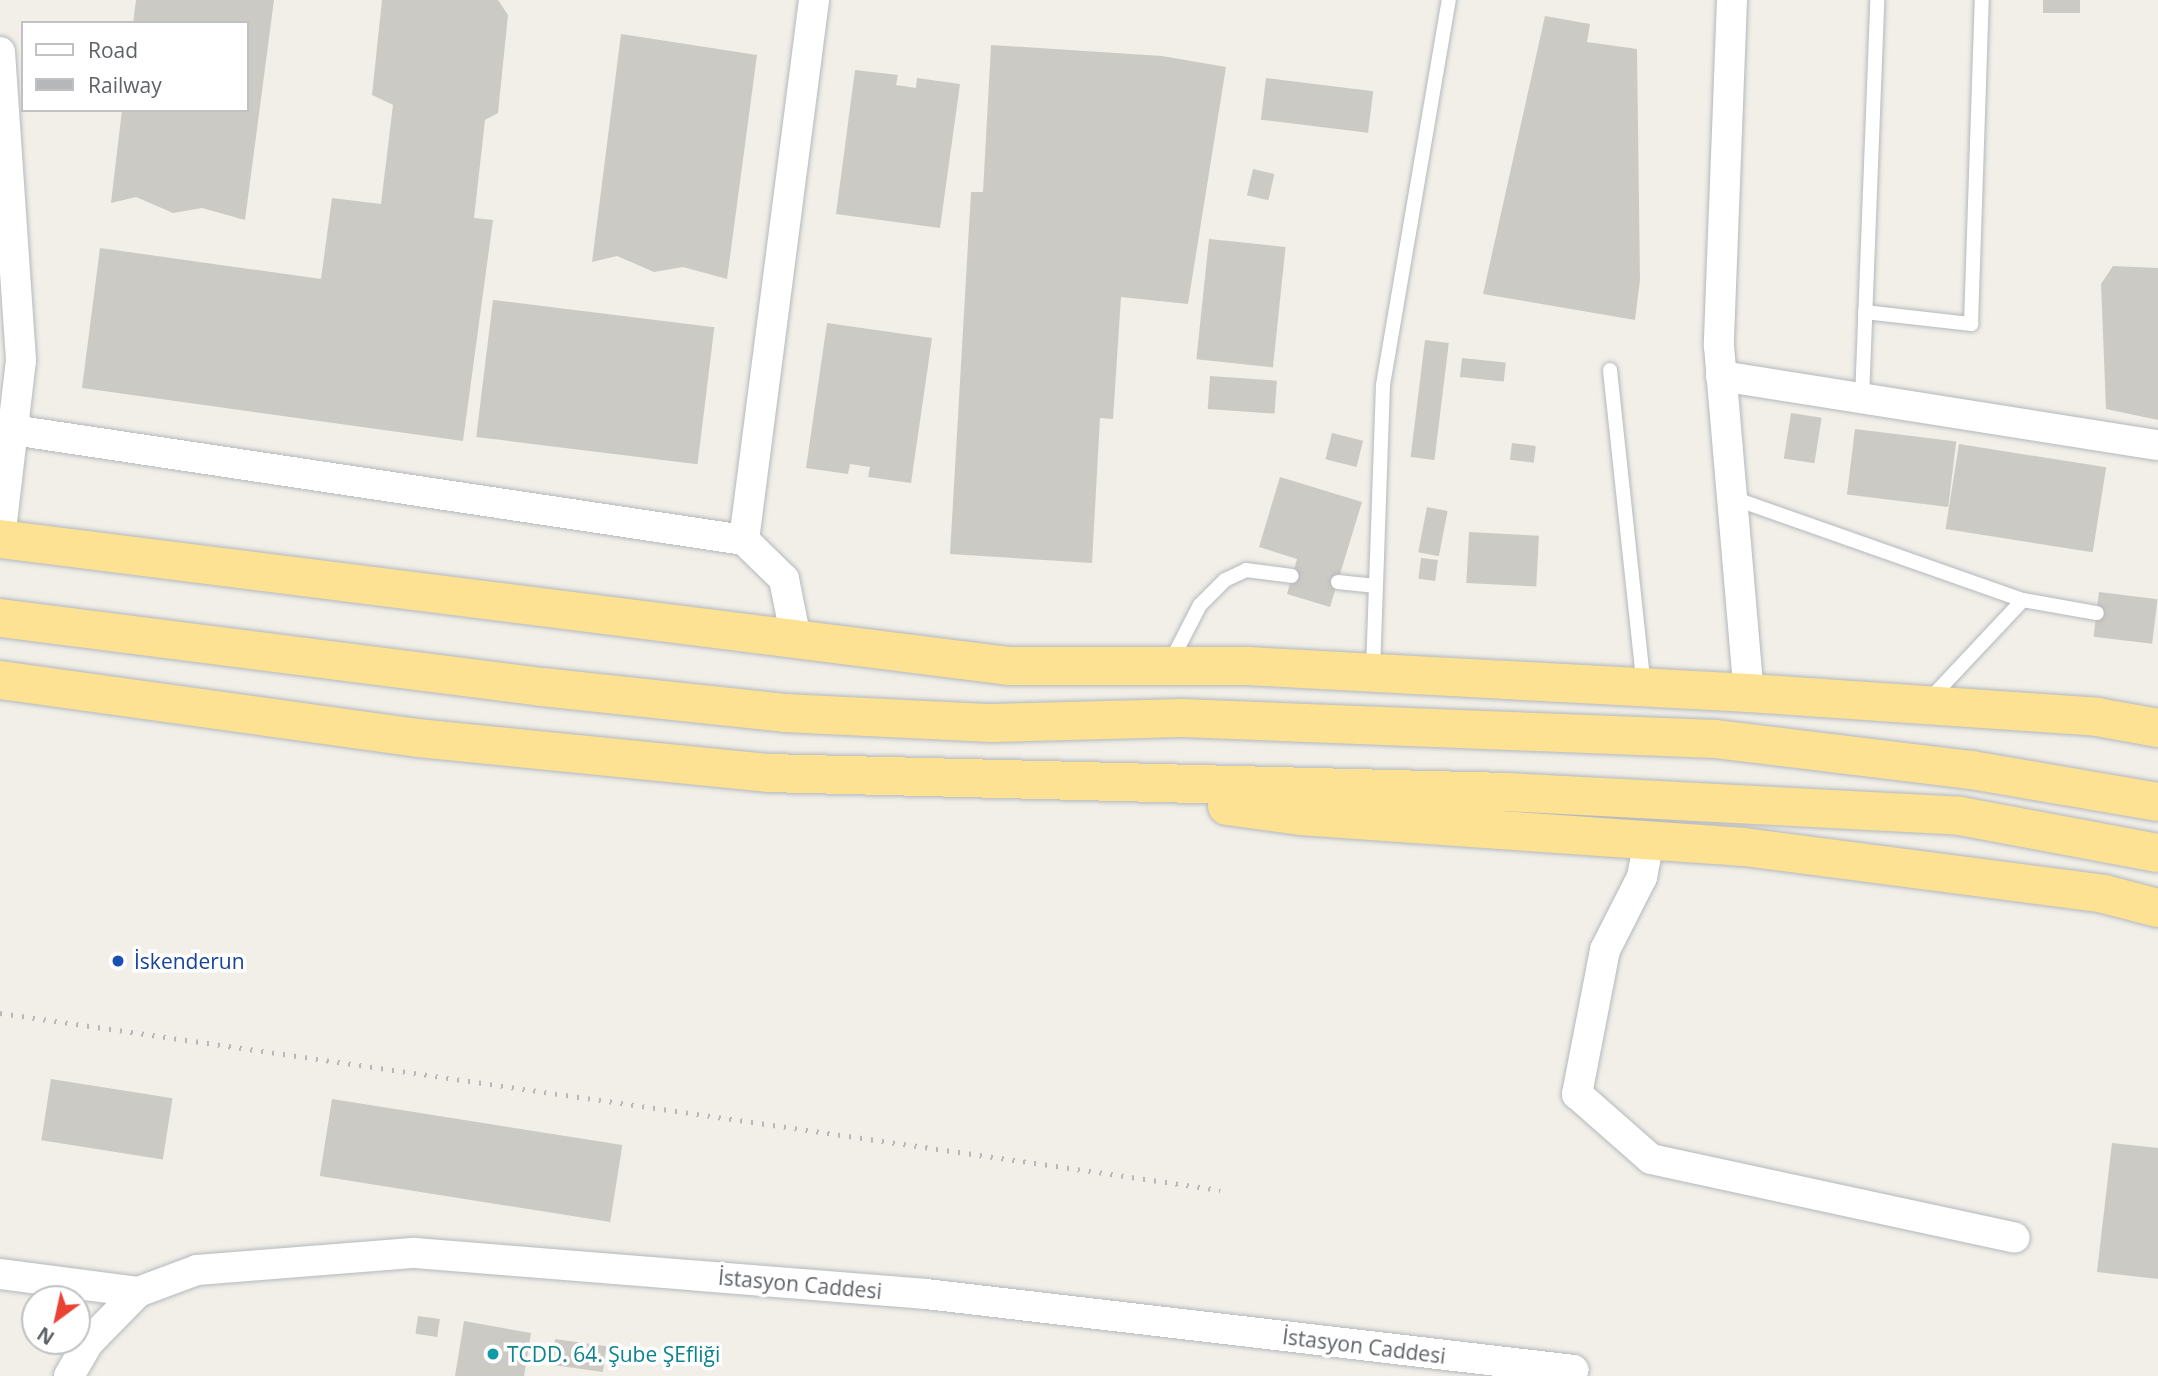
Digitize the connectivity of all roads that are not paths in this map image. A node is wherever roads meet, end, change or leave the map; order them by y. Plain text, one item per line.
1 (814, 0) edge
2 (1449, 0) edge
3 (1732, 0) edge
4 (1877, 0) edge
5 (1982, 0) edge
6 (0, 52) edge
7 (1865, 312) junction
8 (1609, 370) dead end
9 (1721, 376) junction
10 (1862, 399) junction
11 (13, 430) junction
12 (2158, 445) edge
13 (1730, 497) junction
14 (0, 539) edge
15 (744, 541) junction
16 (1292, 576) dead end
17 (1338, 582) dead end
18 (1376, 586) junction
19 (2023, 600) junction
20 (2097, 613) dead end
21 (0, 618) edge
22 (796, 639) junction
23 (1168, 666) junction
24 (1373, 673) junction
25 (0, 680) edge
26 (1644, 687) junction
27 (1749, 693) junction
28 (1924, 705) junction
29 (2158, 728) edge
30 (1037, 780) junction
31 (2158, 802) edge
32 (1648, 841) junction
33 (2158, 853) edge
34 (2158, 908) edge
35 (2015, 1238) dead end
36 (0, 1274) edge
37 (138, 1292) junction
38 (1574, 1370) dead end
39 (69, 1376) edge

1 - 15 street
2 - 18 lane
3 - 9 street
4 - 7 lane
5 - 7 lane
6 - 11 street
7 - 10 lane
8 - 26 lane
9 - 10 street
9 - 13 street
10 - 12 street
11 - 14 street
11 - 15 street
13 - 19 lane
13 - 27 street
14 - 22 highway
15 - 22 street
16 - 23 lane
17 - 18 lane
18 - 24 lane
19 - 20 lane
19 - 28 lane
21 - 31 highway
22 - 23 highway
23 - 24 highway
24 - 26 highway
25 - 30 highway
26 - 27 highway
27 - 28 highway
28 - 29 highway
30 - 32 highway
30 - 33 highway
32 - 34 highway
32 - 35 street
36 - 37 street
37 - 38 street, İstasyon Caddesi
37 - 39 street, İstasyon Caddesi

